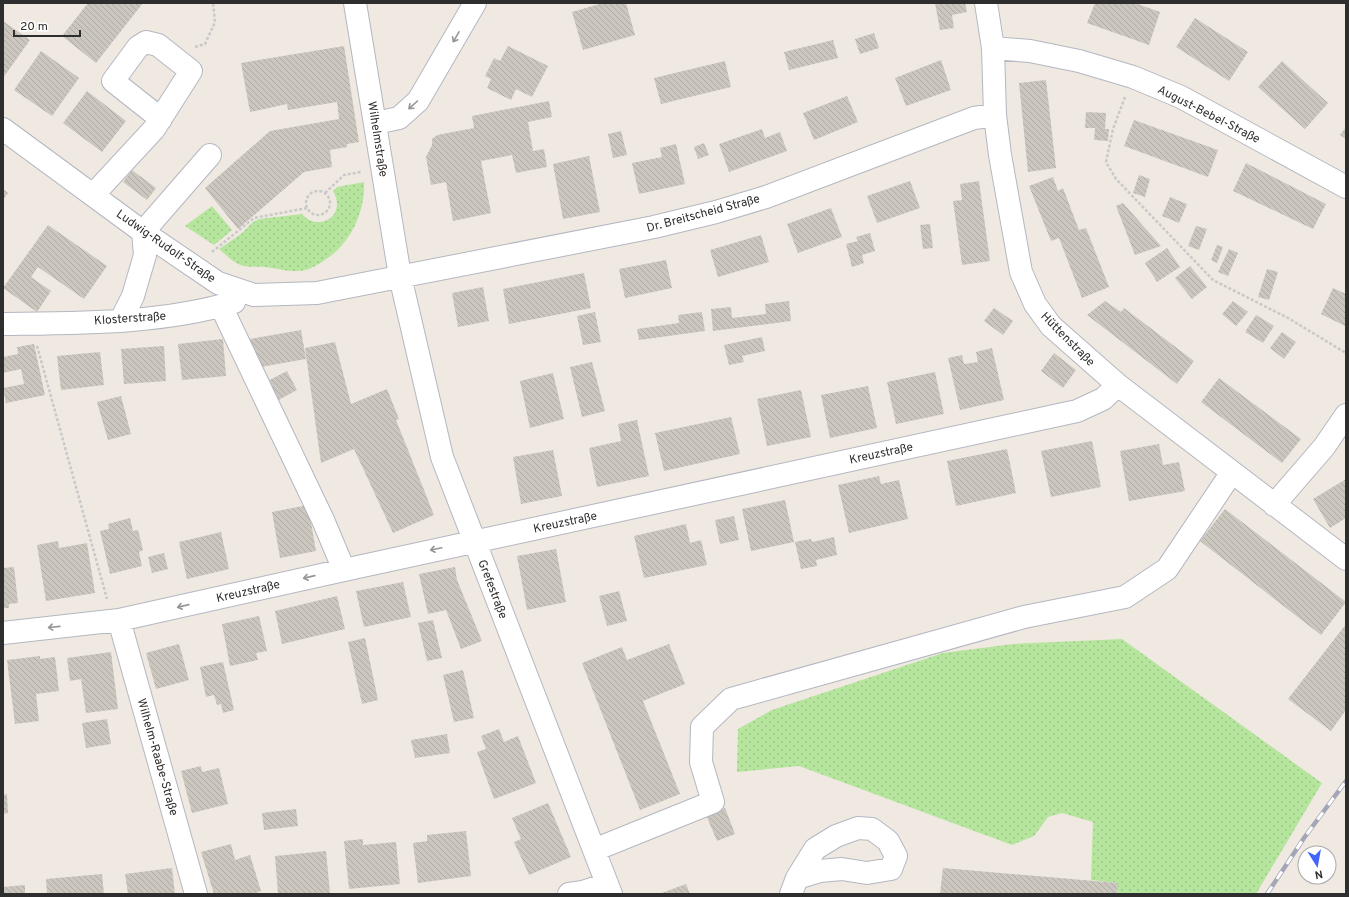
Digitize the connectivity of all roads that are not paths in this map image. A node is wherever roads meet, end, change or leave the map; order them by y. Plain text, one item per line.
1 (355, 3) edge
2 (476, 3) edge
3 (986, 3) edge
4 (993, 48) junction
5 (995, 115) junction
6 (161, 119) junction
7 (376, 123) junction
8 (3, 129) edge
9 (210, 155) dead end
10 (1346, 187) edge
11 (93, 195) junction
12 (143, 232) junction
13 (400, 276) junction
14 (254, 295) junction
15 (221, 306) junction
16 (121, 320) junction
17 (3, 324) edge
18 (1118, 385) junction
19 (1346, 415) edge
20 (1346, 442) edge
21 (1324, 447) junction
22 (1232, 472) junction
23 (1274, 504) junction
24 (474, 541) junction
25 (1346, 559) edge
26 (344, 570) junction
27 (115, 621) junction
28 (3, 633) edge
29 (594, 850) junction
30 (609, 889) edge
31 (196, 894) edge
32 (569, 894) edge

1 - 7 street, Wilhelmstraße
2 -> 7 street
3 - 4 street, Hüttenstraße
4 - 5 street, Hüttenstraße
4 - 10 street, August-Bebel-Straße
5 - 13 street, Dr. Breitscheid Straße
5 - 18 street, Hüttenstraße
6 - 6 street
6 - 11 street
7 - 13 street, Wilhelmstraße
8 - 11 street, Ludwig-Rudolf-Straße
9 - 12 street
11 - 12 street, Ludwig-Rudolf-Straße
12 - 14 street, Ludwig-Rudolf-Straße
12 - 16 street
13 - 14 street, Ludwig-Rudolf-Straße
13 - 24 street, Grefestraße
14 - 15 street, Klosterstraße
15 - 16 street, Klosterstraße
15 - 26 street
16 - 17 street, Klosterstraße
18 - 22 street, Hüttenstraße
18 - 24 street, Kreuzstraße
19 - 21 street
20 - 21 street
21 - 23 street
22 - 23 street, Hüttenstraße
22 - 29 street
23 - 25 street, Hüttenstraße
24 -> 26 street, Kreuzstraße
24 - 29 street, Grefestraße
26 -> 27 street, Kreuzstraße
27 -> 28 street, Kreuzstraße
27 - 31 street, Wilhelm-Raabe-Straße
29 - 30 street, Grefestraße
30 - 32 street

